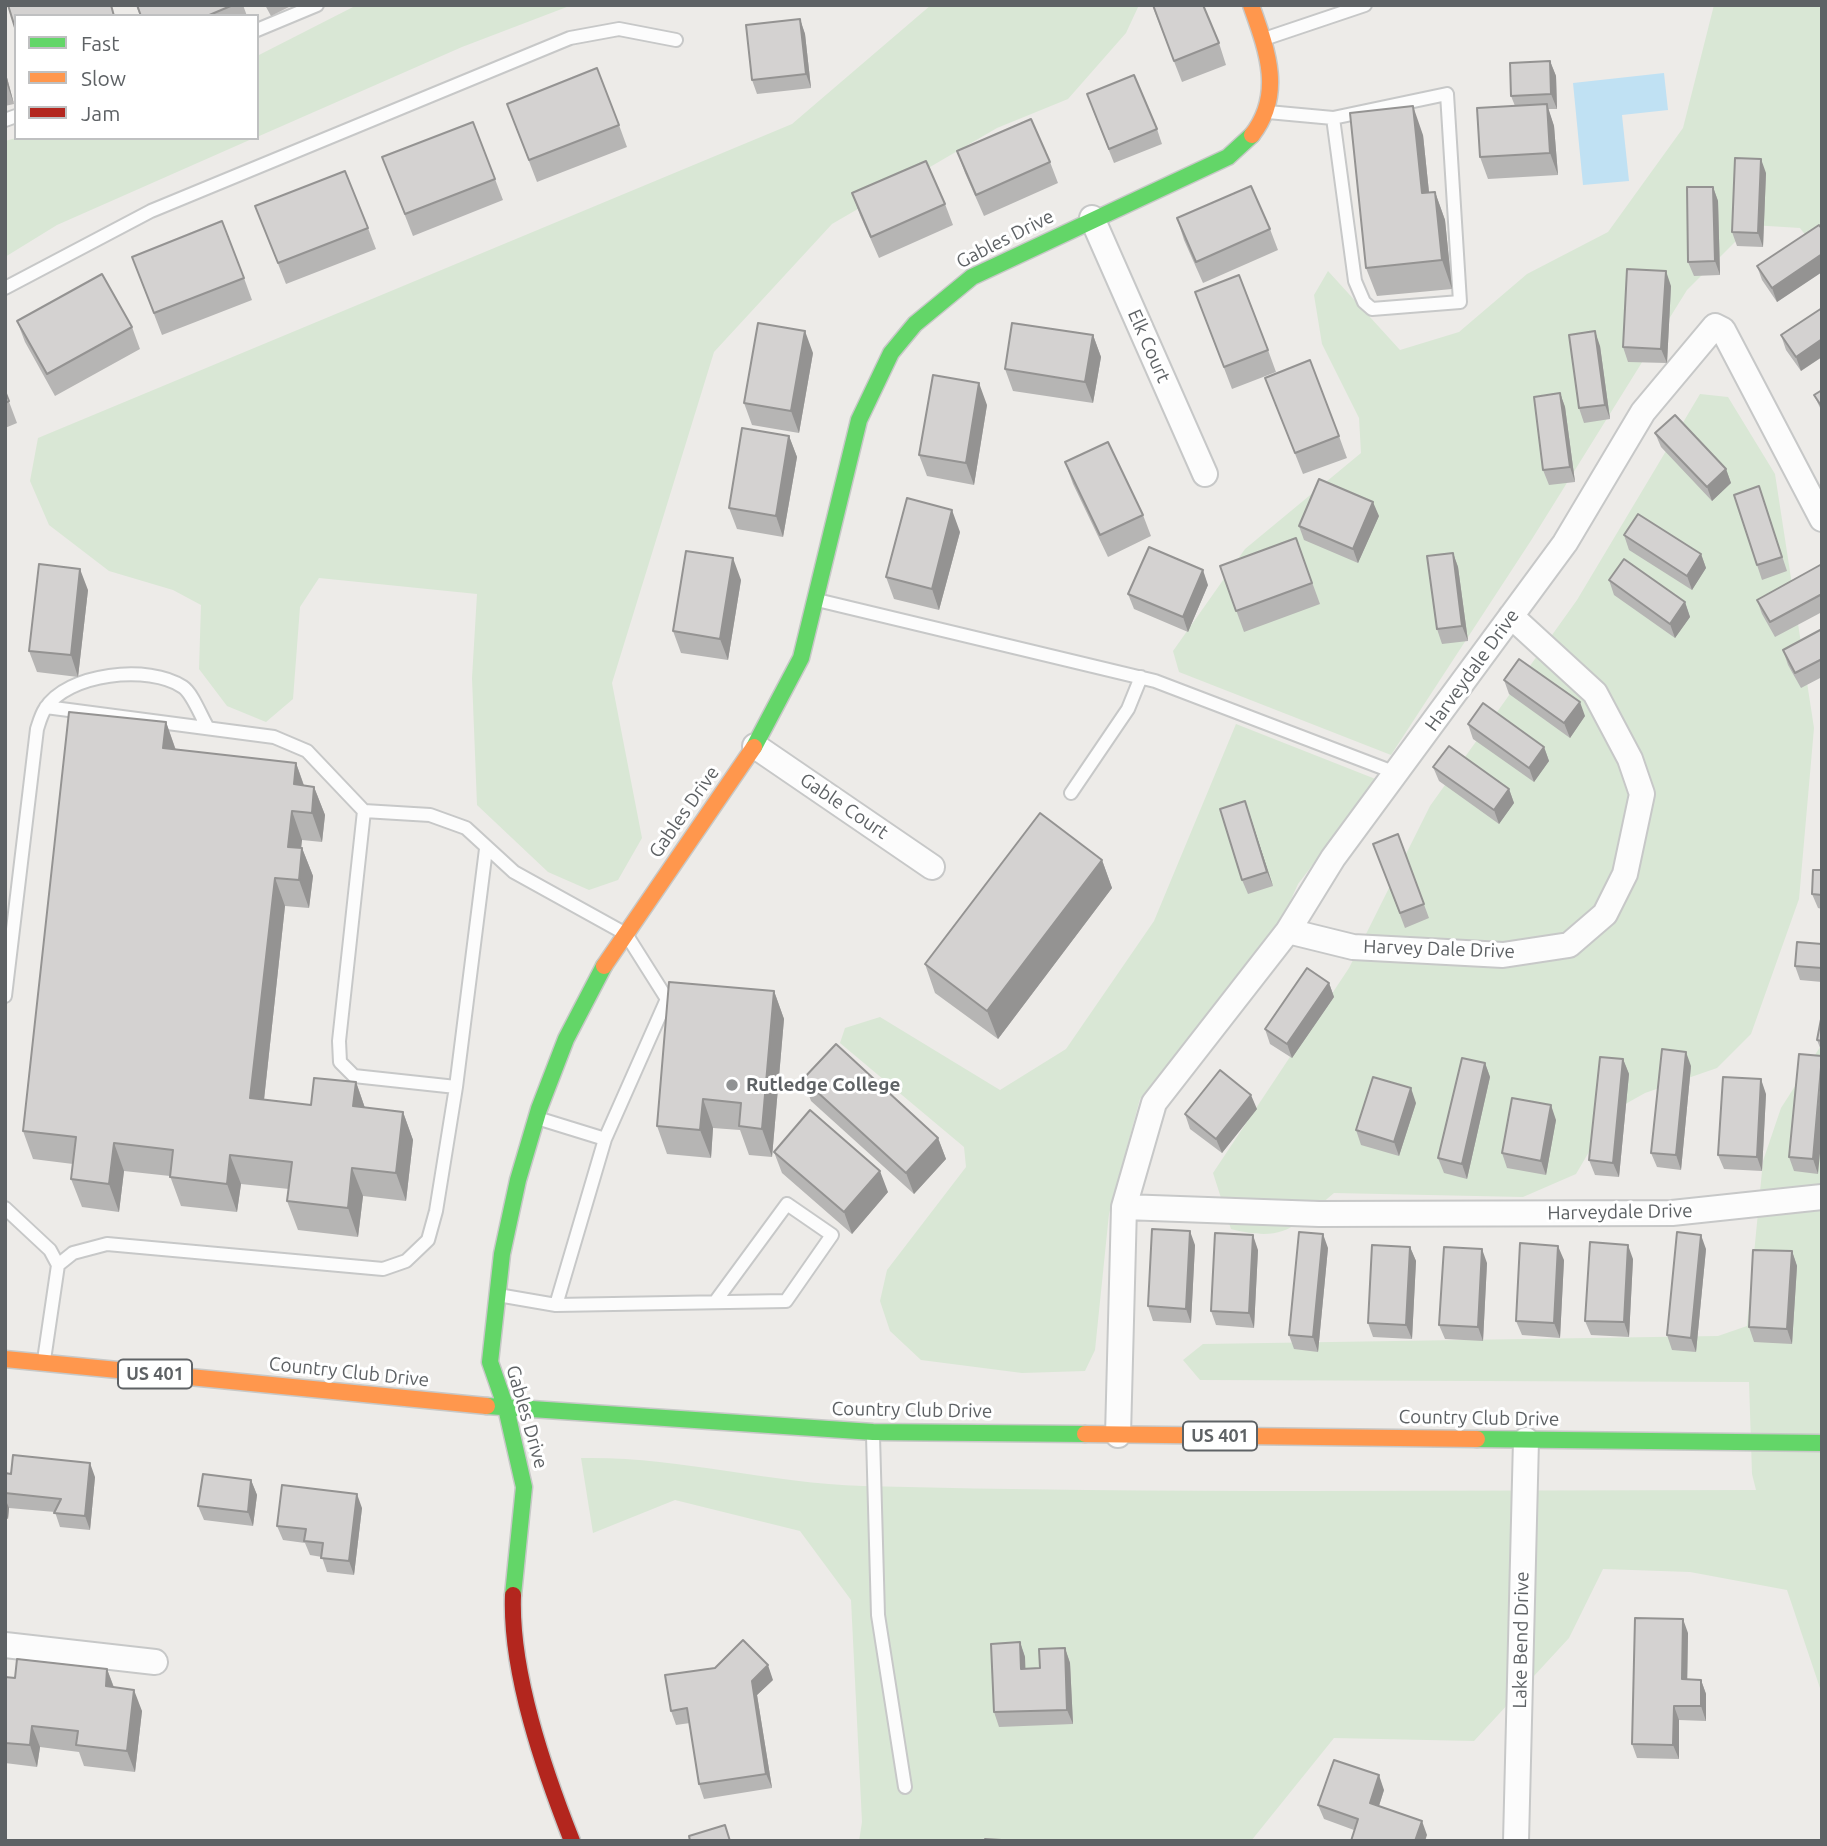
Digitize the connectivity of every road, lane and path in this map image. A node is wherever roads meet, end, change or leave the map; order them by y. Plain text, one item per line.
1 (317, 5) edge
2 (1251, 5) edge
3 (1365, 5) edge
4 (259, 29) edge
5 (1263, 39) junction
6 (676, 40) dead end
7 (1268, 112) junction
8 (1334, 118) junction
9 (1092, 218) junction
10 (5, 288) edge
11 (1205, 474) dead end
12 (1822, 519) edge
13 (815, 599) junction
14 (1511, 616) junction
15 (1141, 677) junction
16 (46, 707) junction
17 (208, 728) junction
18 (755, 746) junction
19 (1396, 773) junction
20 (1071, 793) dead end
21 (364, 811) junction
22 (486, 849) junction
23 (932, 867) dead end
24 (1288, 931) junction
25 (626, 934) junction
26 (5, 996) edge
27 (456, 1087) junction
28 (536, 1118) junction
29 (605, 1139) junction
30 (1822, 1197) edge
31 (1124, 1207) junction
32 (5, 1208) edge
33 (58, 1265) junction
34 (498, 1295) junction
35 (715, 1302) junction
36 (556, 1305) junction
37 (5, 1359) edge
38 (44, 1363) junction
39 (506, 1408) junction
40 (873, 1432) junction
41 (1118, 1435) junction
42 (1526, 1440) junction
43 (1822, 1443) edge
44 (5, 1645) edge
45 (155, 1662) dead end
46 (905, 1787) dead end
47 (572, 1841) edge
48 (1516, 1841) edge

1 - 4 lane
2 - 5 street, Gables Drive
3 - 5 lane
5 - 7 street, Gables Drive
6 - 10 lane
7 - 8 lane
7 - 9 street, Gables Drive
8 - 8 lane
9 - 11 street, Elk Court
9 - 13 street, Gables Drive
12 - 14 street, Harveydale Drive
13 - 15 lane
13 - 18 street, Gables Drive
14 - 19 street, Harveydale Drive
14 - 24 street, Harvey Dale Drive
15 - 19 lane
15 - 20 lane
16 - 17 lane
16 - 17 lane
16 - 26 lane
17 - 21 lane
18 - 23 street, Gable Court
18 - 25 street, Gables Drive
19 - 24 street, Harveydale Drive
21 - 22 lane
21 - 27 lane
22 - 25 lane
22 - 27 lane
24 - 31 street, Harveydale Drive
25 - 28 street, Gables Drive
25 - 29 lane
27 - 33 lane
28 - 29 lane
28 - 34 street, Gables Drive
29 - 36 lane
30 - 31 street, Harveydale Drive
31 - 41 street, Harveydale Drive
32 - 33 lane
33 - 38 lane
34 - 36 lane
34 - 39 street, Gables Drive
35 - 35 lane
35 - 36 lane
37 - 38 street, Country Club Drive / US 401
38 - 39 street, Country Club Drive / US 401
39 - 40 street, Country Club Drive / US 401
39 - 47 street, Gables Drive
40 - 41 street, Country Club Drive / US 401
40 - 46 lane
41 - 42 street, Country Club Drive / US 401
42 - 43 street, Country Club Drive / US 401
42 - 48 street, Lake Bend Drive
44 - 45 street

